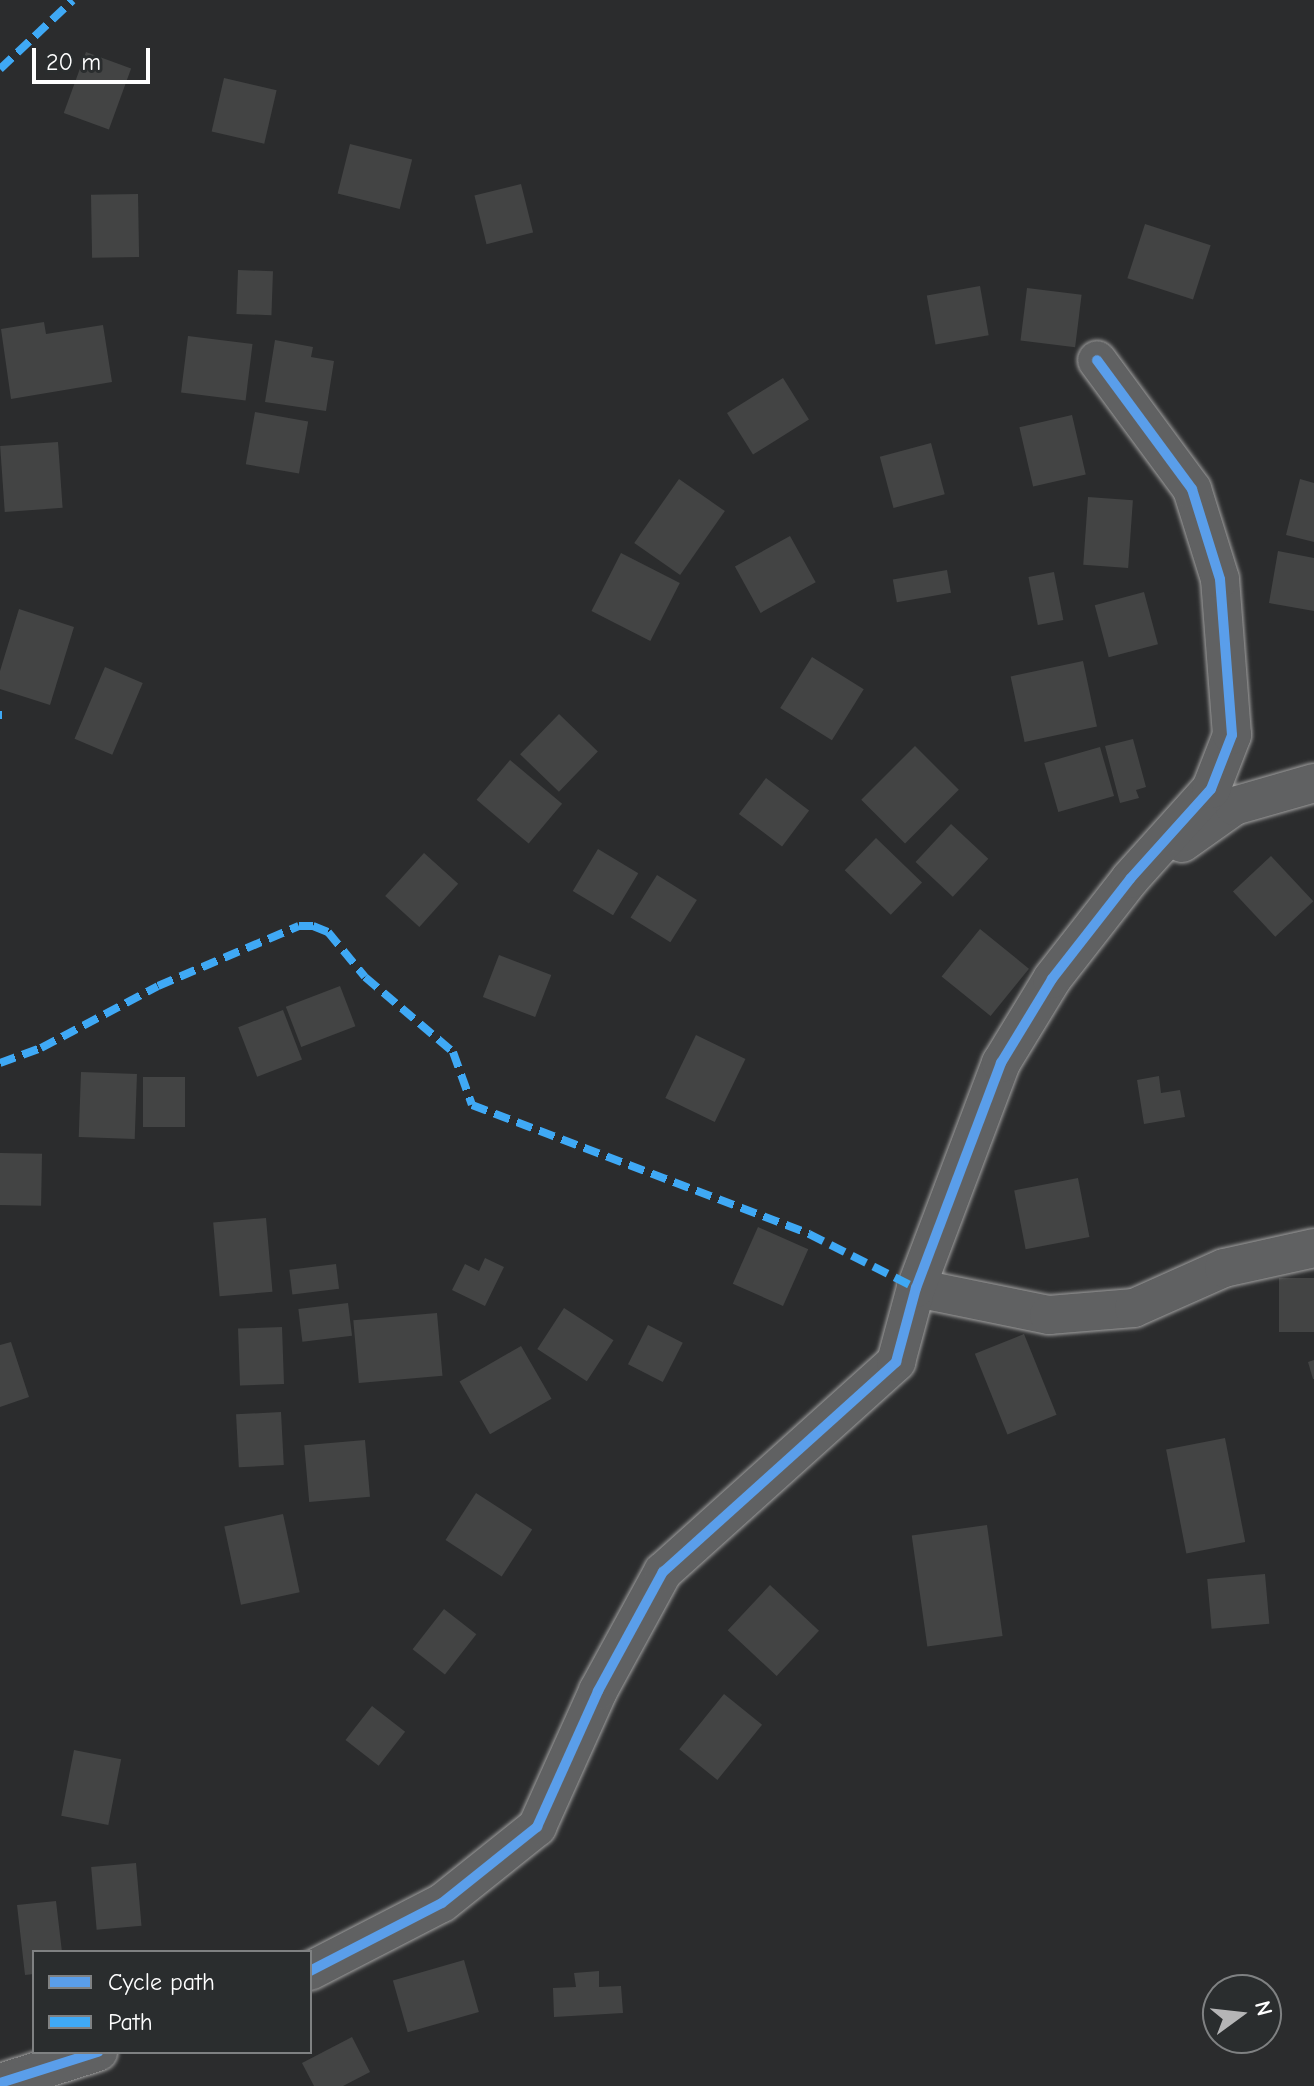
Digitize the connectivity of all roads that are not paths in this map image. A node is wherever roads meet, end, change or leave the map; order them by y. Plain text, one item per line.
1 (1097, 360) dead end
2 (1314, 783) edge
3 (1130, 879) junction
4 (1314, 1248) edge
5 (916, 1288) junction
6 (312, 1970) edge
7 (92, 2054) edge
8 (0, 2083) edge

1 - 3 street
2 - 3 street
3 - 5 street
4 - 5 street
5 - 6 street
7 - 8 street

